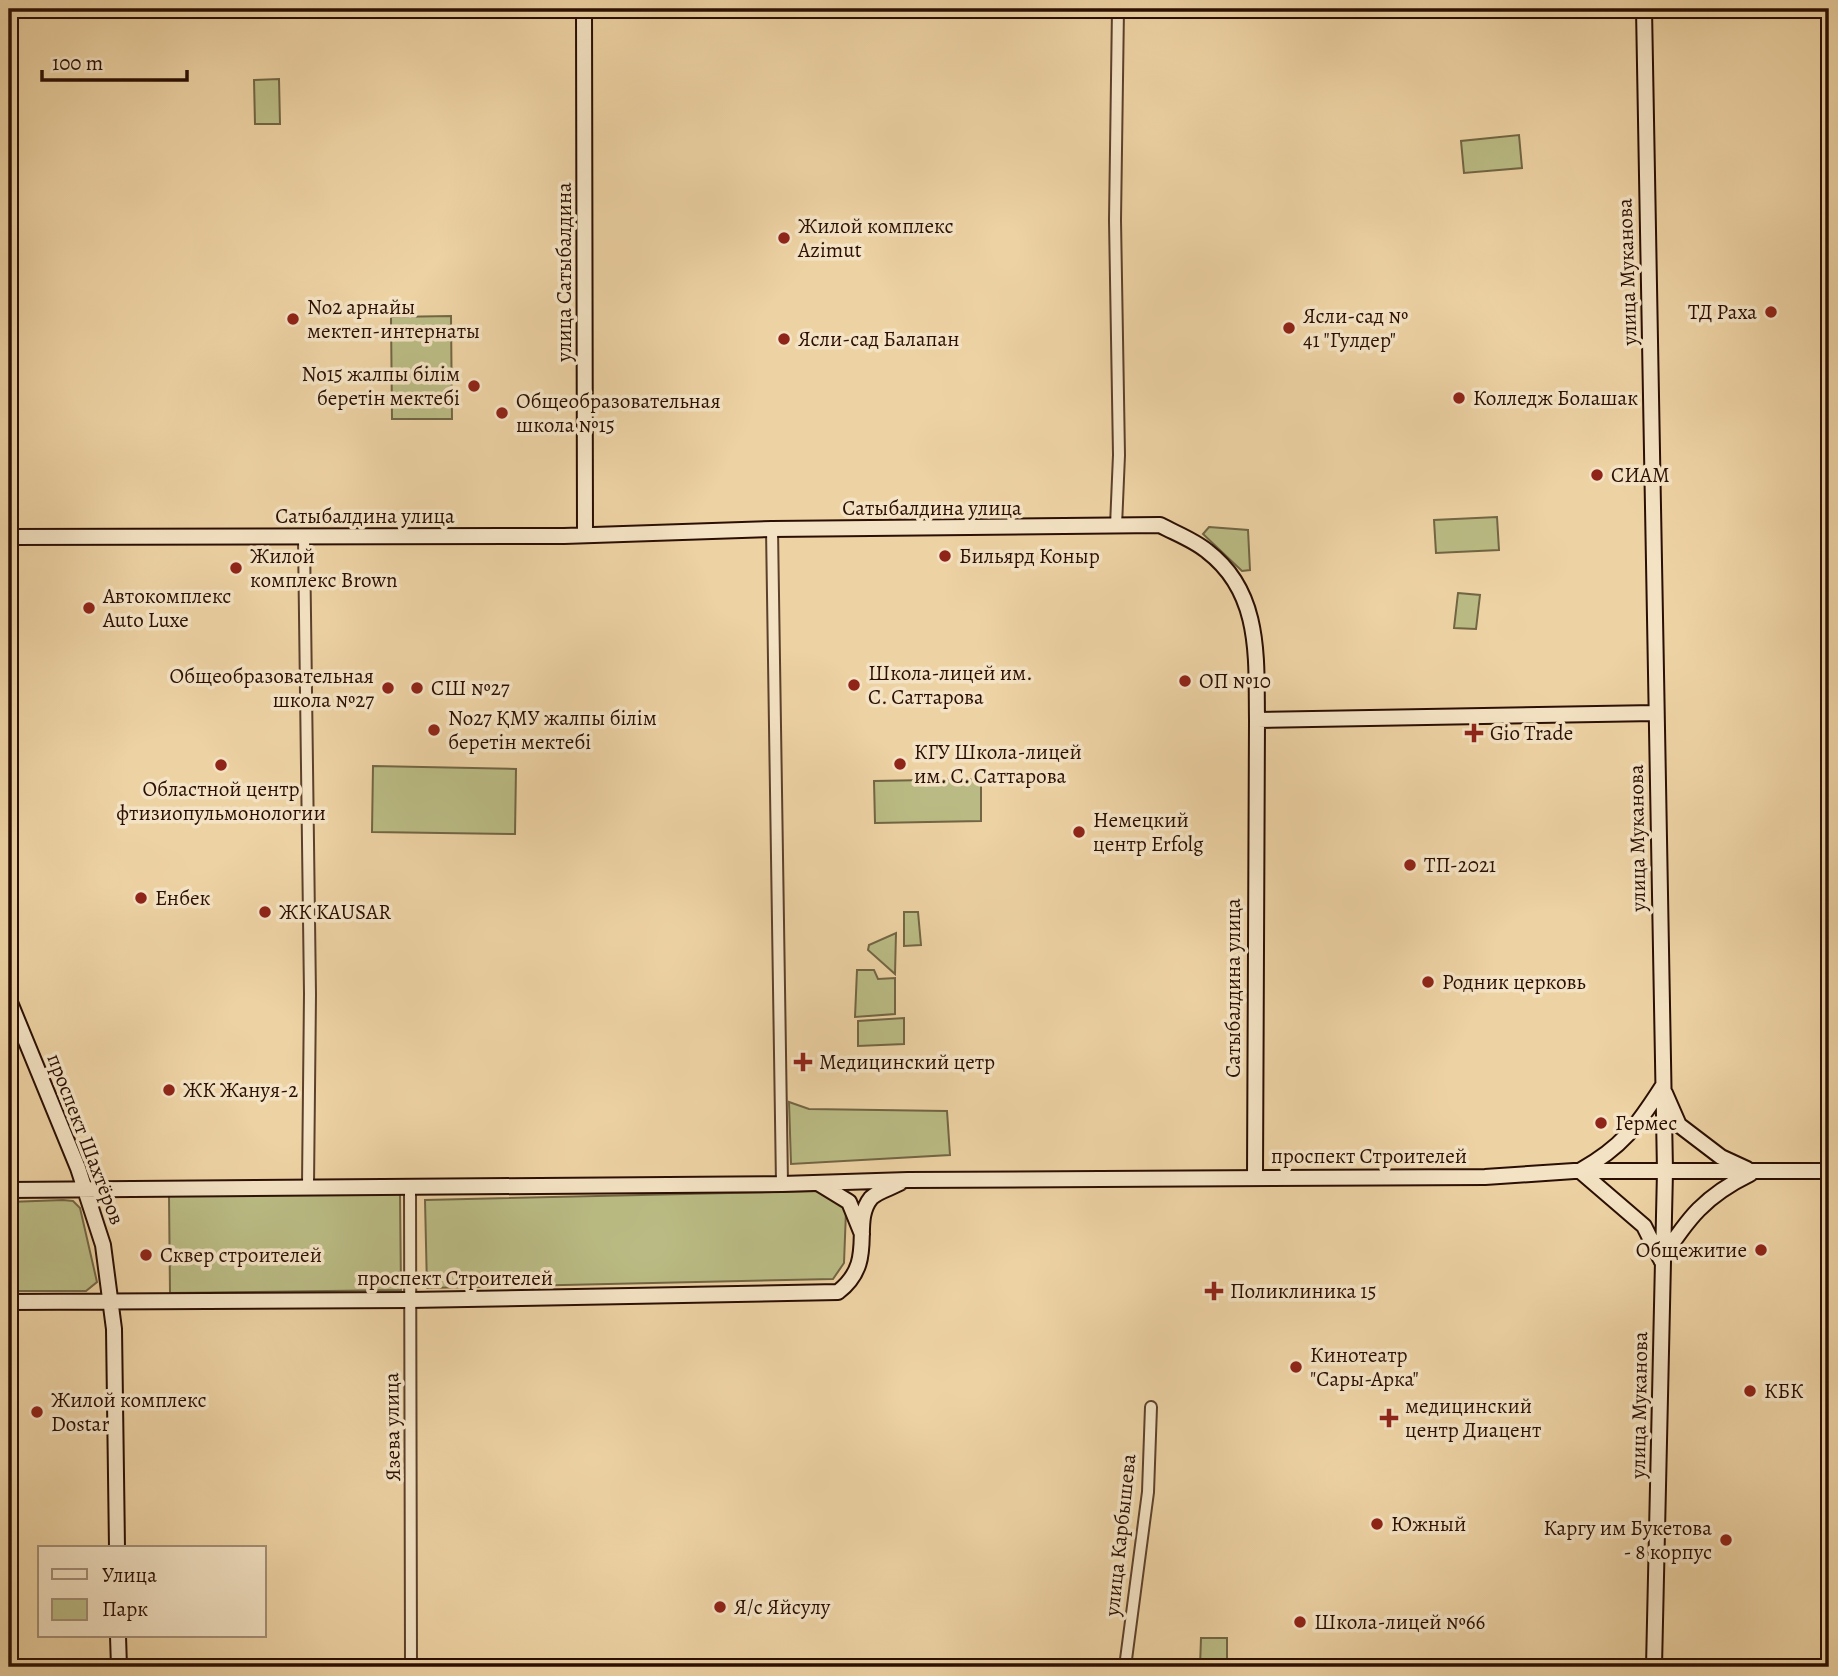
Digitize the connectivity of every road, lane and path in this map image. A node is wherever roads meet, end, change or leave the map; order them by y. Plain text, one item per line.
1 (584, 9) edge
2 (1118, 9) edge
3 (1644, 9) edge
4 (1116, 526) junction
5 (772, 529) junction
6 (585, 535) junction
7 (9, 537) edge
8 (304, 538) junction
9 (1655, 713) junction
10 (1257, 720) junction
11 (9, 1000) edge
12 (1662, 1087) junction
13 (1580, 1171) junction
14 (1665, 1171) junction
15 (1829, 1171) edge
16 (1755, 1172) junction
17 (1255, 1177) junction
18 (908, 1180) junction
19 (817, 1182) junction
20 (782, 1184) junction
21 (410, 1185) junction
22 (307, 1186) junction
23 (85, 1189) junction
24 (9, 1190) edge
25 (863, 1238) junction
26 (1661, 1260) junction
27 (410, 1300) junction
28 (112, 1301) junction
29 (9, 1303) edge
30 (1151, 1407) dead end
31 (117, 1546) edge
32 (118, 1638) edge
33 (119, 1667) edge
34 (411, 1667) edge
35 (1125, 1667) edge
36 (1654, 1667) edge

1 - 6 main road, улица Сатыбалдина
2 - 4 street
3 - 9 main road, улица Муканова
4 - 5 main road, Сатыбалдина улица
4 - 10 main road, Сатыбалдина улица
5 - 6 main road, Сатыбалдина улица
5 - 20 street
6 - 8 main road, Сатыбалдина улица
7 - 8 main road, Сатыбалдина улица
8 - 22 street
9 - 10 main road
9 - 12 main road, улица Муканова
10 - 17 main road, Сатыбалдина улица
11 - 23 main road, проспект Шахтёров
12 - 13 main road
12 - 14 main road, улица Муканова
12 - 16 main road
13 - 14 main road, проспект Строителей
13 - 17 main road, проспект Строителей
13 - 26 main road
14 - 16 main road, проспект Строителей
14 - 26 main road, улица Муканова
15 - 16 main road, проспект Строителей
16 - 26 main road
17 - 18 main road, проспект Строителей
18 - 19 main road, проспект Строителей
18 - 25 main road, проспект Строителей
19 - 20 main road, проспект Строителей
19 - 25 main road
20 - 21 main road, проспект Строителей
21 - 22 main road, проспект Строителей
21 - 27 street, Язева улица
22 - 23 main road, проспект Строителей
23 - 24 main road, проспект Строителей
23 - 28 main road, проспект Шахтёров
25 - 27 main road, проспект Строителей
26 - 36 main road, улица Муканова
27 - 28 main road, проспект Строителей
27 - 34 street, Язева улица
28 - 29 main road, проспект Строителей
28 - 31 main road, проспект Шахтёров
30 - 35 street, улица Карбышева
32 - 33 main road

